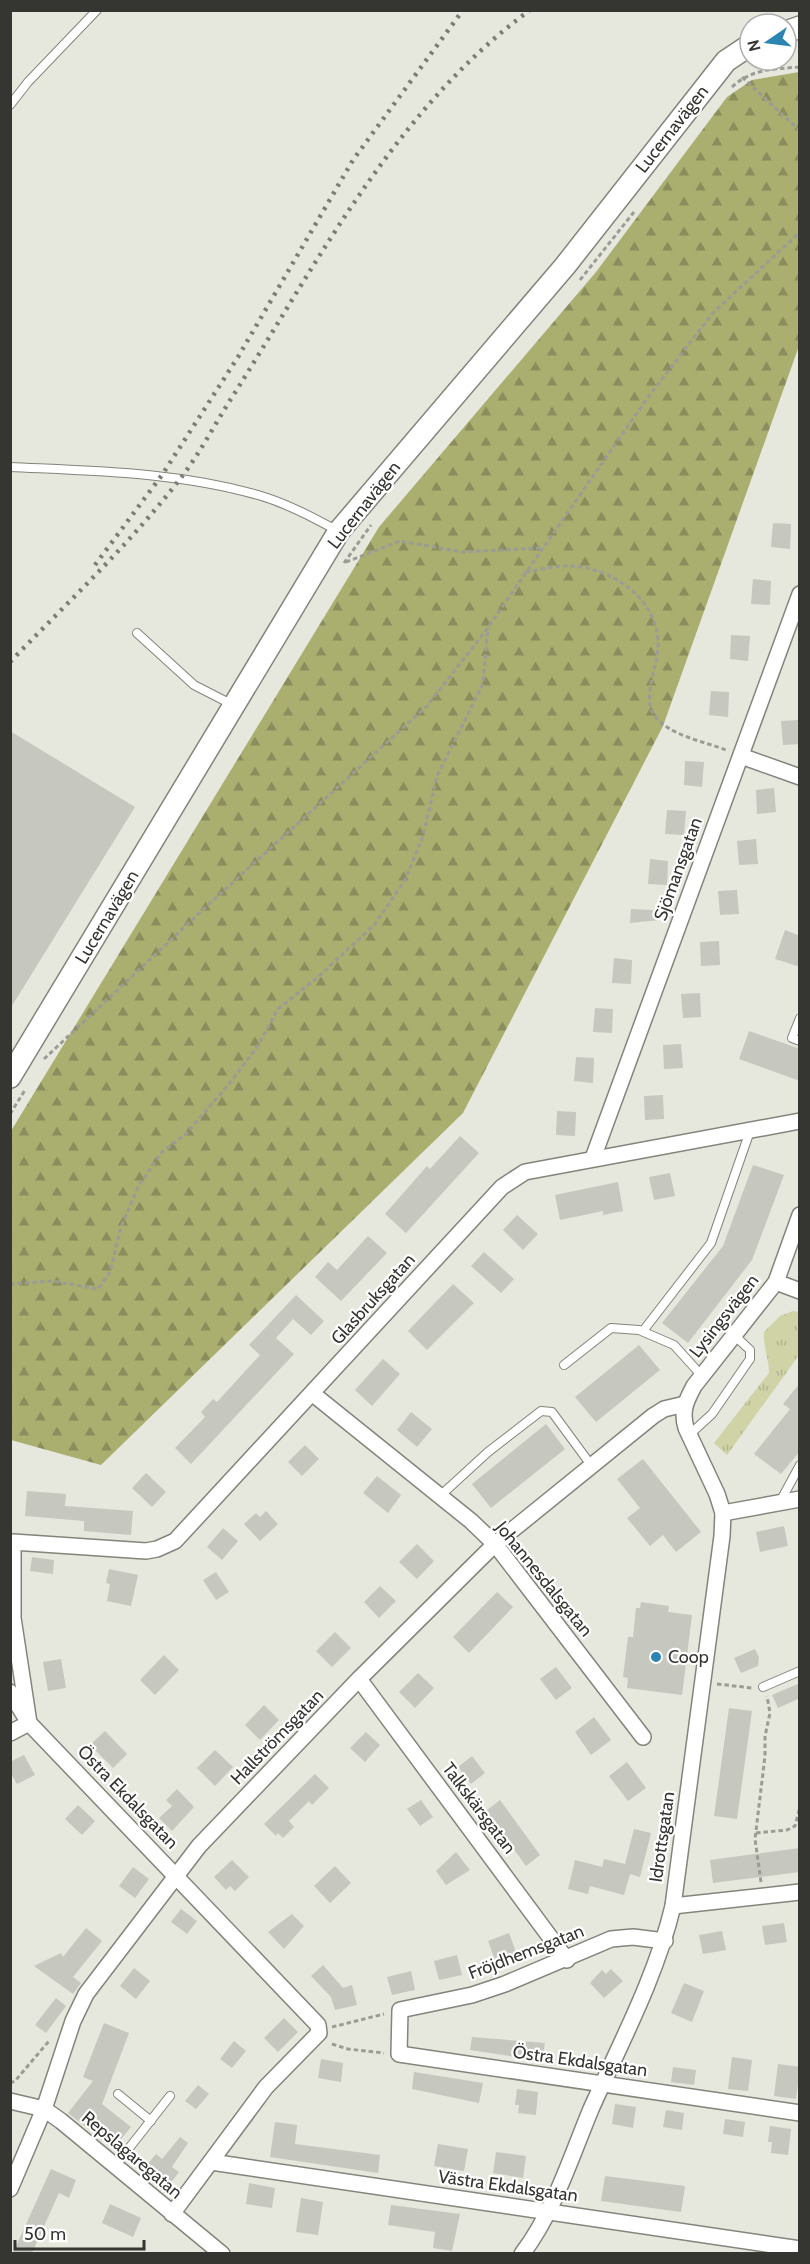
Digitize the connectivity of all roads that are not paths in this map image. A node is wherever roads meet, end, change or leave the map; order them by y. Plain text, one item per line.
1 (97, 10) edge
2 (738, 53) edge
3 (10, 105) edge
4 (10, 467) edge
5 (339, 531) junction
6 (800, 594) edge
7 (138, 633) dead end
8 (234, 706) junction
9 (741, 756) junction
10 (800, 777) edge
11 (800, 1018) edge
12 (800, 1041) edge
13 (18, 1082) edge
14 (800, 1121) edge
15 (751, 1129) junction
16 (593, 1158) junction
17 (800, 1215) edge
18 (776, 1282) junction
19 (800, 1291) edge
20 (643, 1331) junction
21 (734, 1335) junction
22 (564, 1365) dead end
23 (702, 1376) junction
24 (313, 1394) junction
25 (685, 1404) junction
26 (689, 1435) junction
27 (591, 1465) junction
28 (800, 1465) edge
29 (440, 1496) junction
30 (800, 1499) edge
31 (780, 1502) junction
32 (723, 1513) junction
33 (495, 1544) junction
34 (800, 1671) edge
35 (359, 1679) junction
36 (763, 1687) road end
37 (10, 1692) edge
38 (29, 1724) junction
39 (10, 1733) edge
40 (643, 1737) dead end
41 (176, 1874) junction
42 (800, 1892) edge
43 (673, 1906) junction
44 (665, 1941) junction
45 (567, 1960) junction
46 (399, 2054) joint
47 (602, 2085) junction
48 (118, 2094) dead end
49 (170, 2096) dead end
50 (10, 2101) edge
51 (44, 2109) junction
52 (800, 2113) edge
53 (151, 2121) junction
54 (211, 2162) junction
55 (115, 2166) junction
56 (10, 2189) edge
57 (547, 2211) junction
58 (172, 2214) junction
59 (800, 2249) edge
60 (222, 2253) edge
61 (522, 2253) edge

1 - 3 lane
2 - 5 street, Lucernavägen
4 - 5 lane
5 - 8 street, Lucernavägen
6 - 9 street, Sjömansgatan
7 - 8 lane
8 - 13 street, Lucernavägen
9 - 10 street
9 - 16 street, Sjömansgatan
11 - 12 lane
14 - 15 street, Glasbruksgatan
15 - 16 street, Glasbruksgatan
15 - 20 lane
16 - 24 street, Glasbruksgatan
17 - 18 street, Lysingsvägen
18 - 19 street
18 - 21 street, Lysingsvägen
20 - 22 lane
20 - 23 lane
21 - 23 street, Lysingsvägen
21 - 26 lane
23 - 25 street, Lysingsvägen
24 - 29 street, Johannesdalsgatan
24 - 38 street, Glasbruksgatan
25 - 26 street, Idrottsgatan
25 - 27 street, Hallströmsgatan
26 - 32 street, Idrottsgatan
27 - 29 lane
27 - 33 street, Hallströmsgatan
28 - 31 lane
29 - 33 street, Johannesdalsgatan
30 - 31 street
31 - 32 street
32 - 43 street, Idrottsgatan
33 - 35 street, Hallströmsgatan
33 - 40 street, Johannesdalsgatan
34 - 36 lane
35 - 41 street, Hallströmsgatan
35 - 45 street, Talkskärsgatan
37 - 38 street, Östra Ekdalsgatan
38 - 39 street
38 - 41 street, Östra Ekdalsgatan
41 - 51 street, Hallströmsgatan
41 - 54 street, Östra Ekdalsgatan
42 - 43 street
43 - 44 street, Idrottsgatan
44 - 45 street, Fröjdhemsgatan
44 - 47 street, Idrottsgatan
45 - 46 street, Fröjdhemsgatan
46 - 47 street, Östra Ekdalsgatan
47 - 52 street, Östra Ekdalsgatan
47 - 57 street, Idrottsgatan
48 - 53 lane
49 - 53 lane
50 - 51 street, Repslagaregatan
51 - 55 street, Repslagaregatan
51 - 56 street, Hallströmsgatan
53 - 55 lane
54 - 57 street, Västra Ekdalsgatan
54 - 58 street
55 - 58 street, Repslagaregatan
57 - 59 street, Västra Ekdalsgatan
57 - 61 street, Idrottsgatan
58 - 60 street, Repslagaregatan

